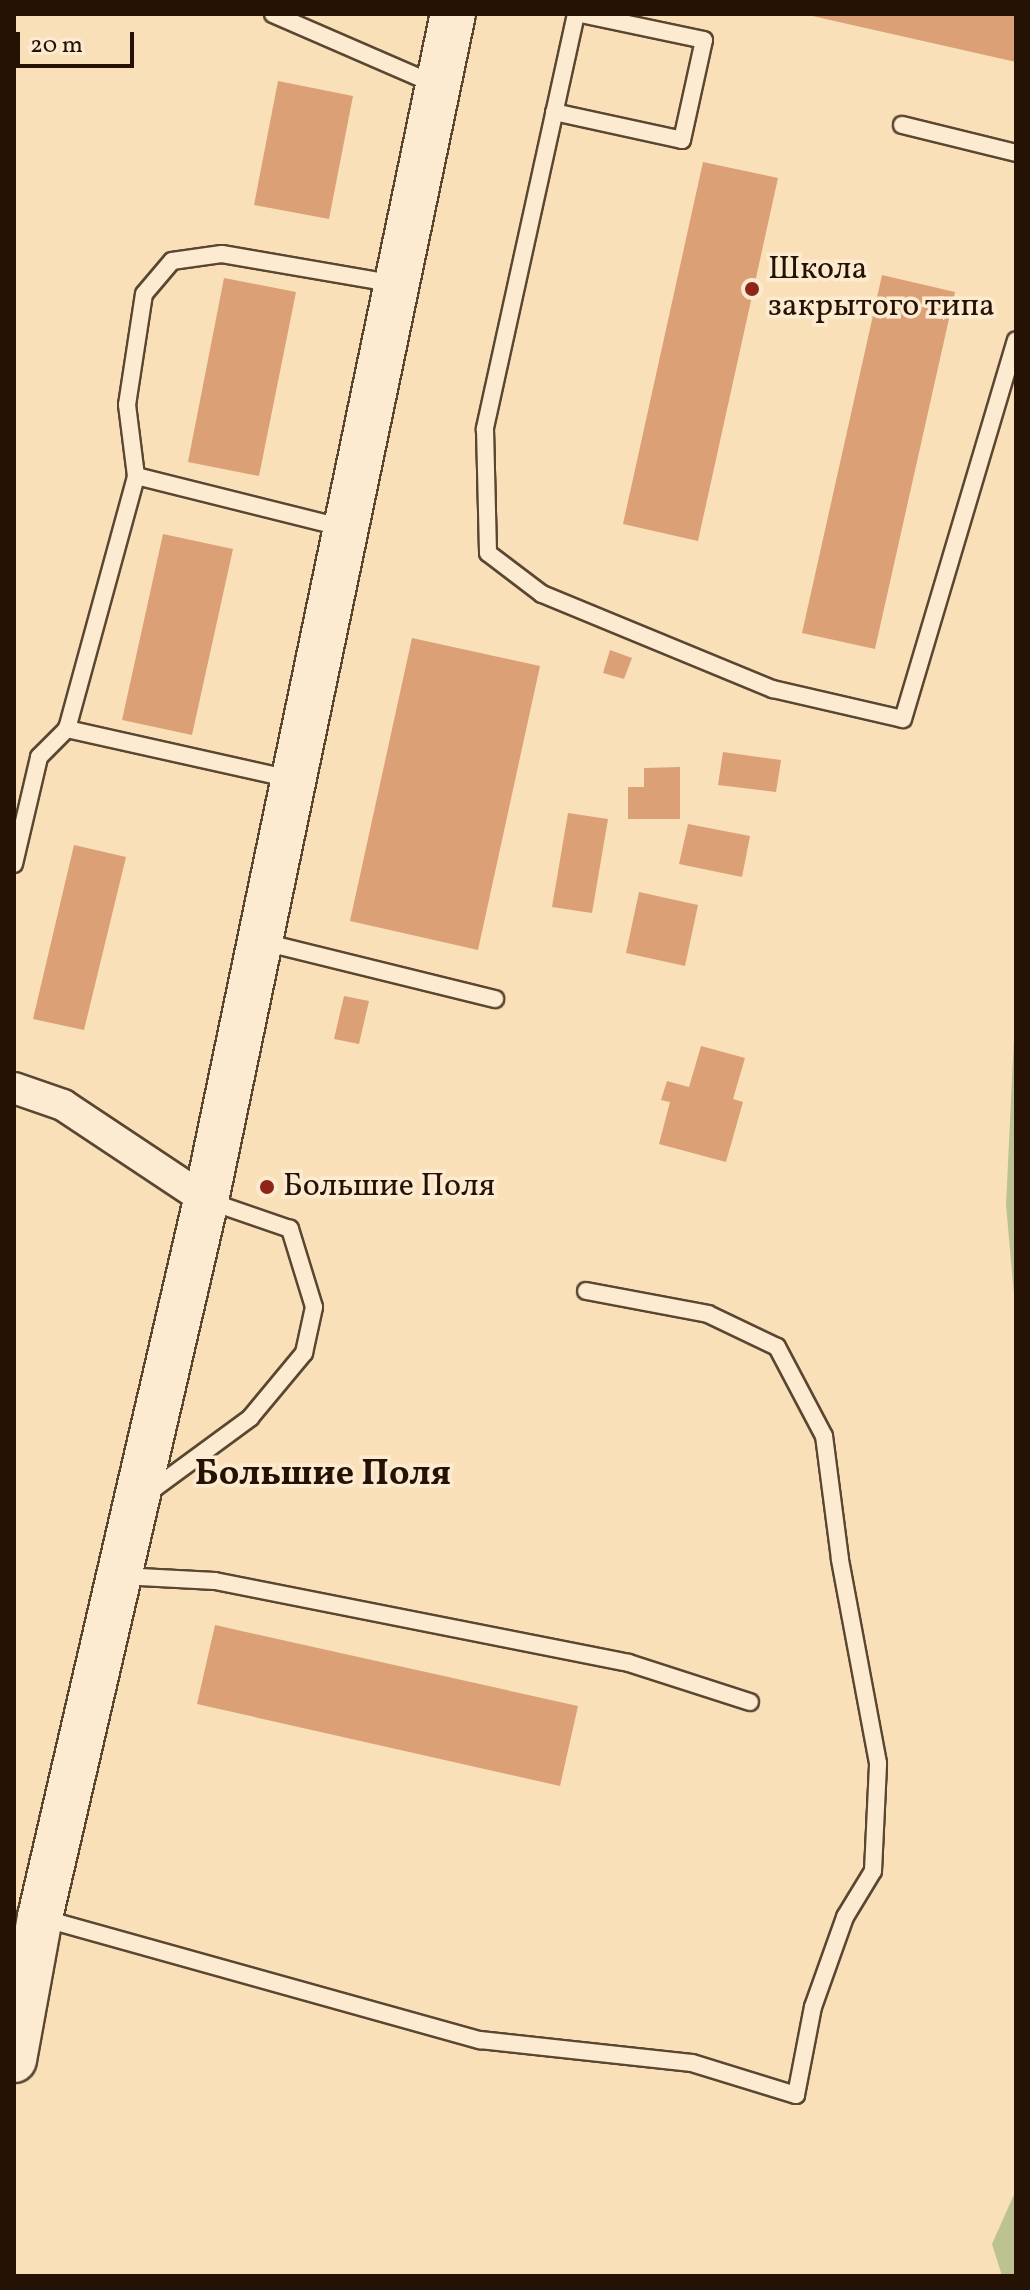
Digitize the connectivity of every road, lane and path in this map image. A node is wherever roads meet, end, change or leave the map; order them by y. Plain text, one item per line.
1 (273, 14) edge
2 (453, 14) edge
3 (578, 14) edge
4 (436, 85) junction
5 (554, 112) junction
6 (902, 125) dead end
7 (1016, 153) edge
8 (395, 284) junction
9 (1016, 341) edge
10 (136, 476) junction
11 (344, 528) junction
12 (67, 729) junction
13 (291, 779) junction
14 (14, 864) edge
15 (257, 940) junction
16 (495, 999) dead end
17 (14, 1088) edge
18 (206, 1200) junction
19 (586, 1291) dead end
20 (137, 1501) junction
21 (120, 1576) junction
22 (750, 1702) dead end
23 (40, 1917) junction
24 (14, 2060) edge

1 - 4 lane
2 - 4 street
3 - 5 lane
3 - 5 lane
4 - 8 street
5 - 9 lane
6 - 7 lane
8 - 10 lane
8 - 11 street
10 - 11 lane
10 - 12 lane
11 - 13 street
12 - 13 lane
12 - 14 lane
13 - 15 street
15 - 16 lane
15 - 18 street
17 - 18 street
18 - 20 street
18 - 20 lane
19 - 23 lane
20 - 21 street
21 - 22 lane
21 - 23 street
23 - 24 street

